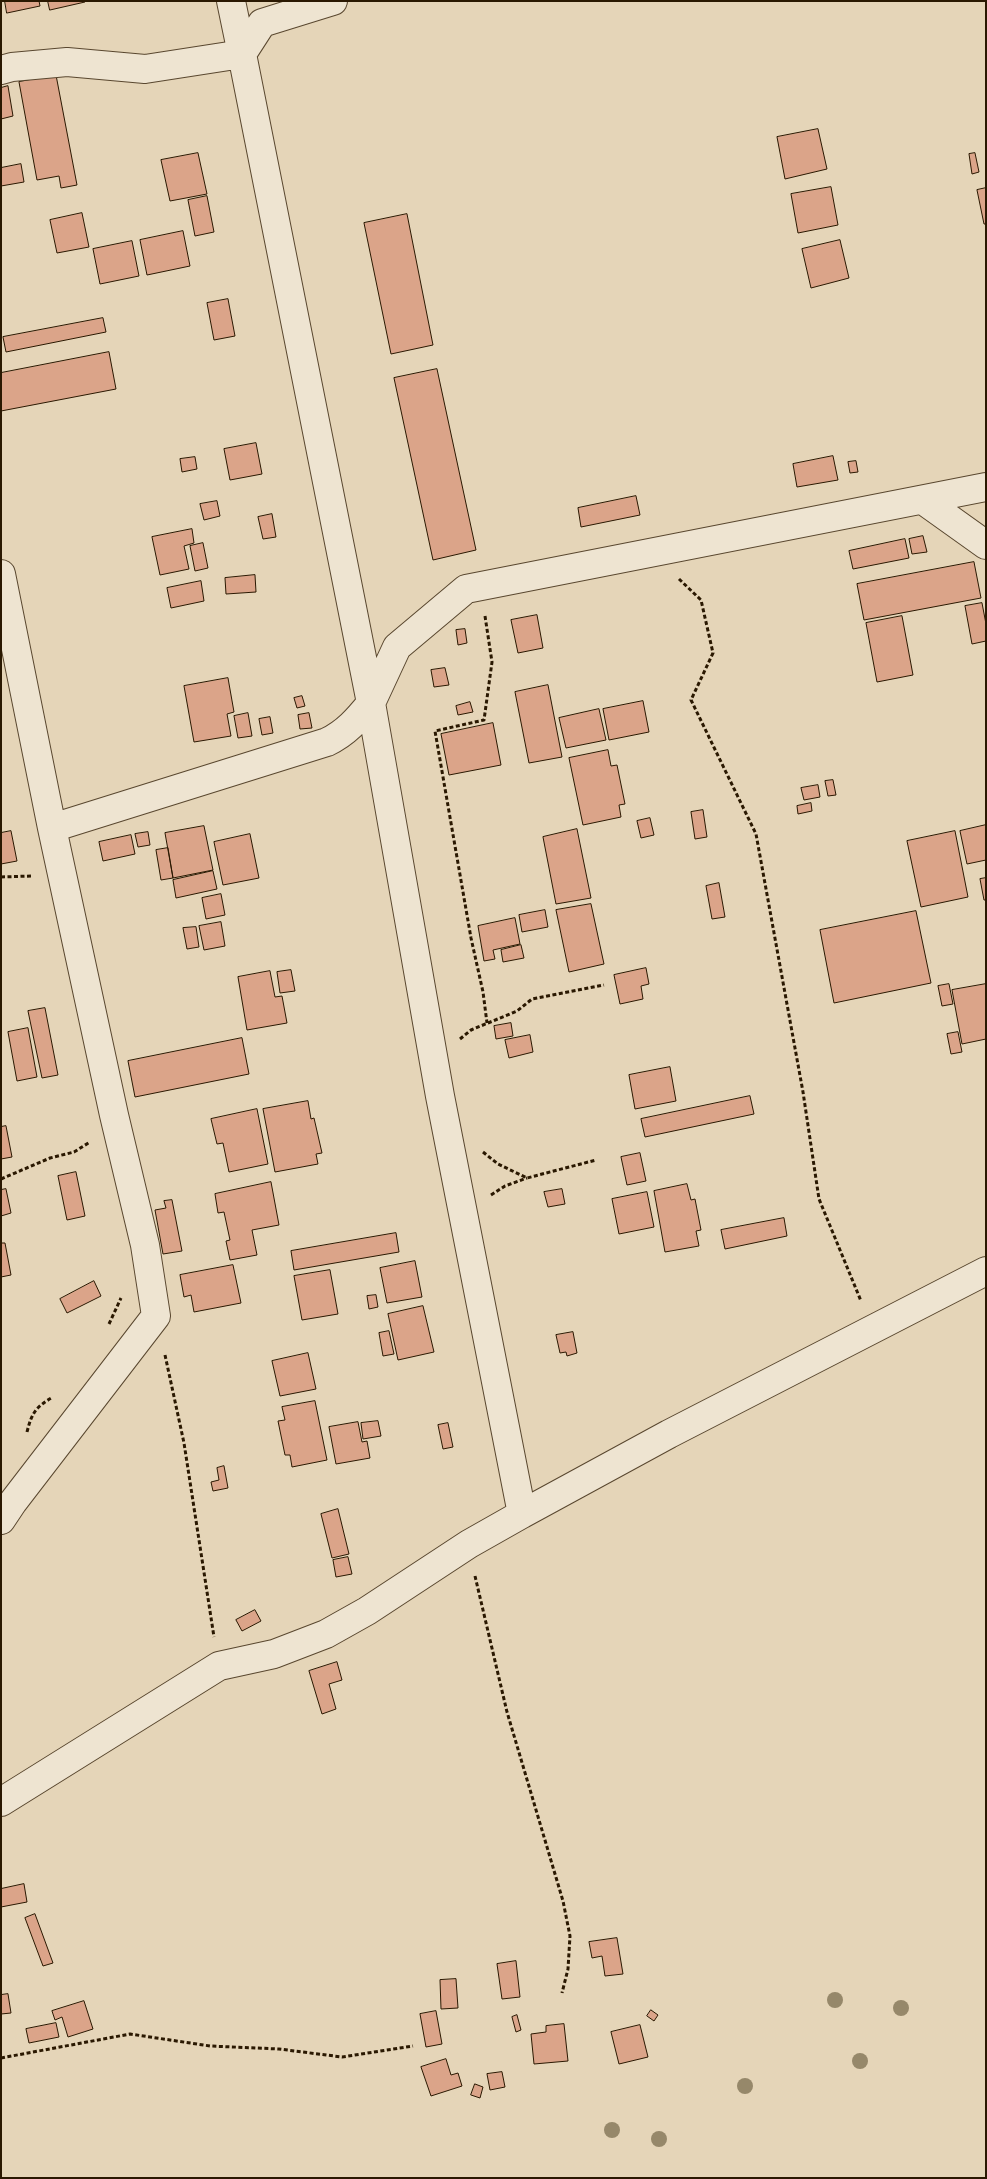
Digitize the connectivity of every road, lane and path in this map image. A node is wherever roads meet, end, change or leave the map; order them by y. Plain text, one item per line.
1 (232, 1) edge
2 (262, 1) edge
3 (333, 1) edge
4 (242, 54) junction
5 (1, 70) edge
6 (986, 487) edge
7 (923, 500) junction
8 (986, 545) edge
9 (651, 553) junction
10 (1, 574) edge
11 (481, 586) junction
12 (371, 703) junction
13 (52, 828) junction
14 (604, 985) dead end
15 (487, 1023) junction
16 (457, 1042) dead end
17 (114, 1115) junction
18 (478, 1147) dead end
19 (596, 1160) dead end
20 (1, 1179) edge
21 (986, 1271) edge
22 (865, 1310) dead end
23 (156, 1316) junction
24 (522, 1514) junction
25 (1, 1520) edge
26 (469, 1544) junction
27 (219, 1666) junction
28 (1, 1802) edge
29 (562, 1993) dead end
30 (413, 2046) dead end
31 (1, 2058) edge

1 - 4 street
2 - 4 street
3 - 4 street
4 - 5 street
4 - 12 street
6 - 7 street
7 - 8 street
7 - 9 street
9 - 11 street
9 - 22 path
10 - 13 street
11 - 12 street
11 - 15 path
12 - 13 street
12 - 24 street
13 - 17 street
14 - 15 path
15 - 16 path
17 - 20 path
17 - 23 street
18 - 19 path
21 - 24 street
23 - 25 street
23 - 27 path
24 - 26 street
26 - 27 street
26 - 29 path
27 - 28 street
30 - 31 path

